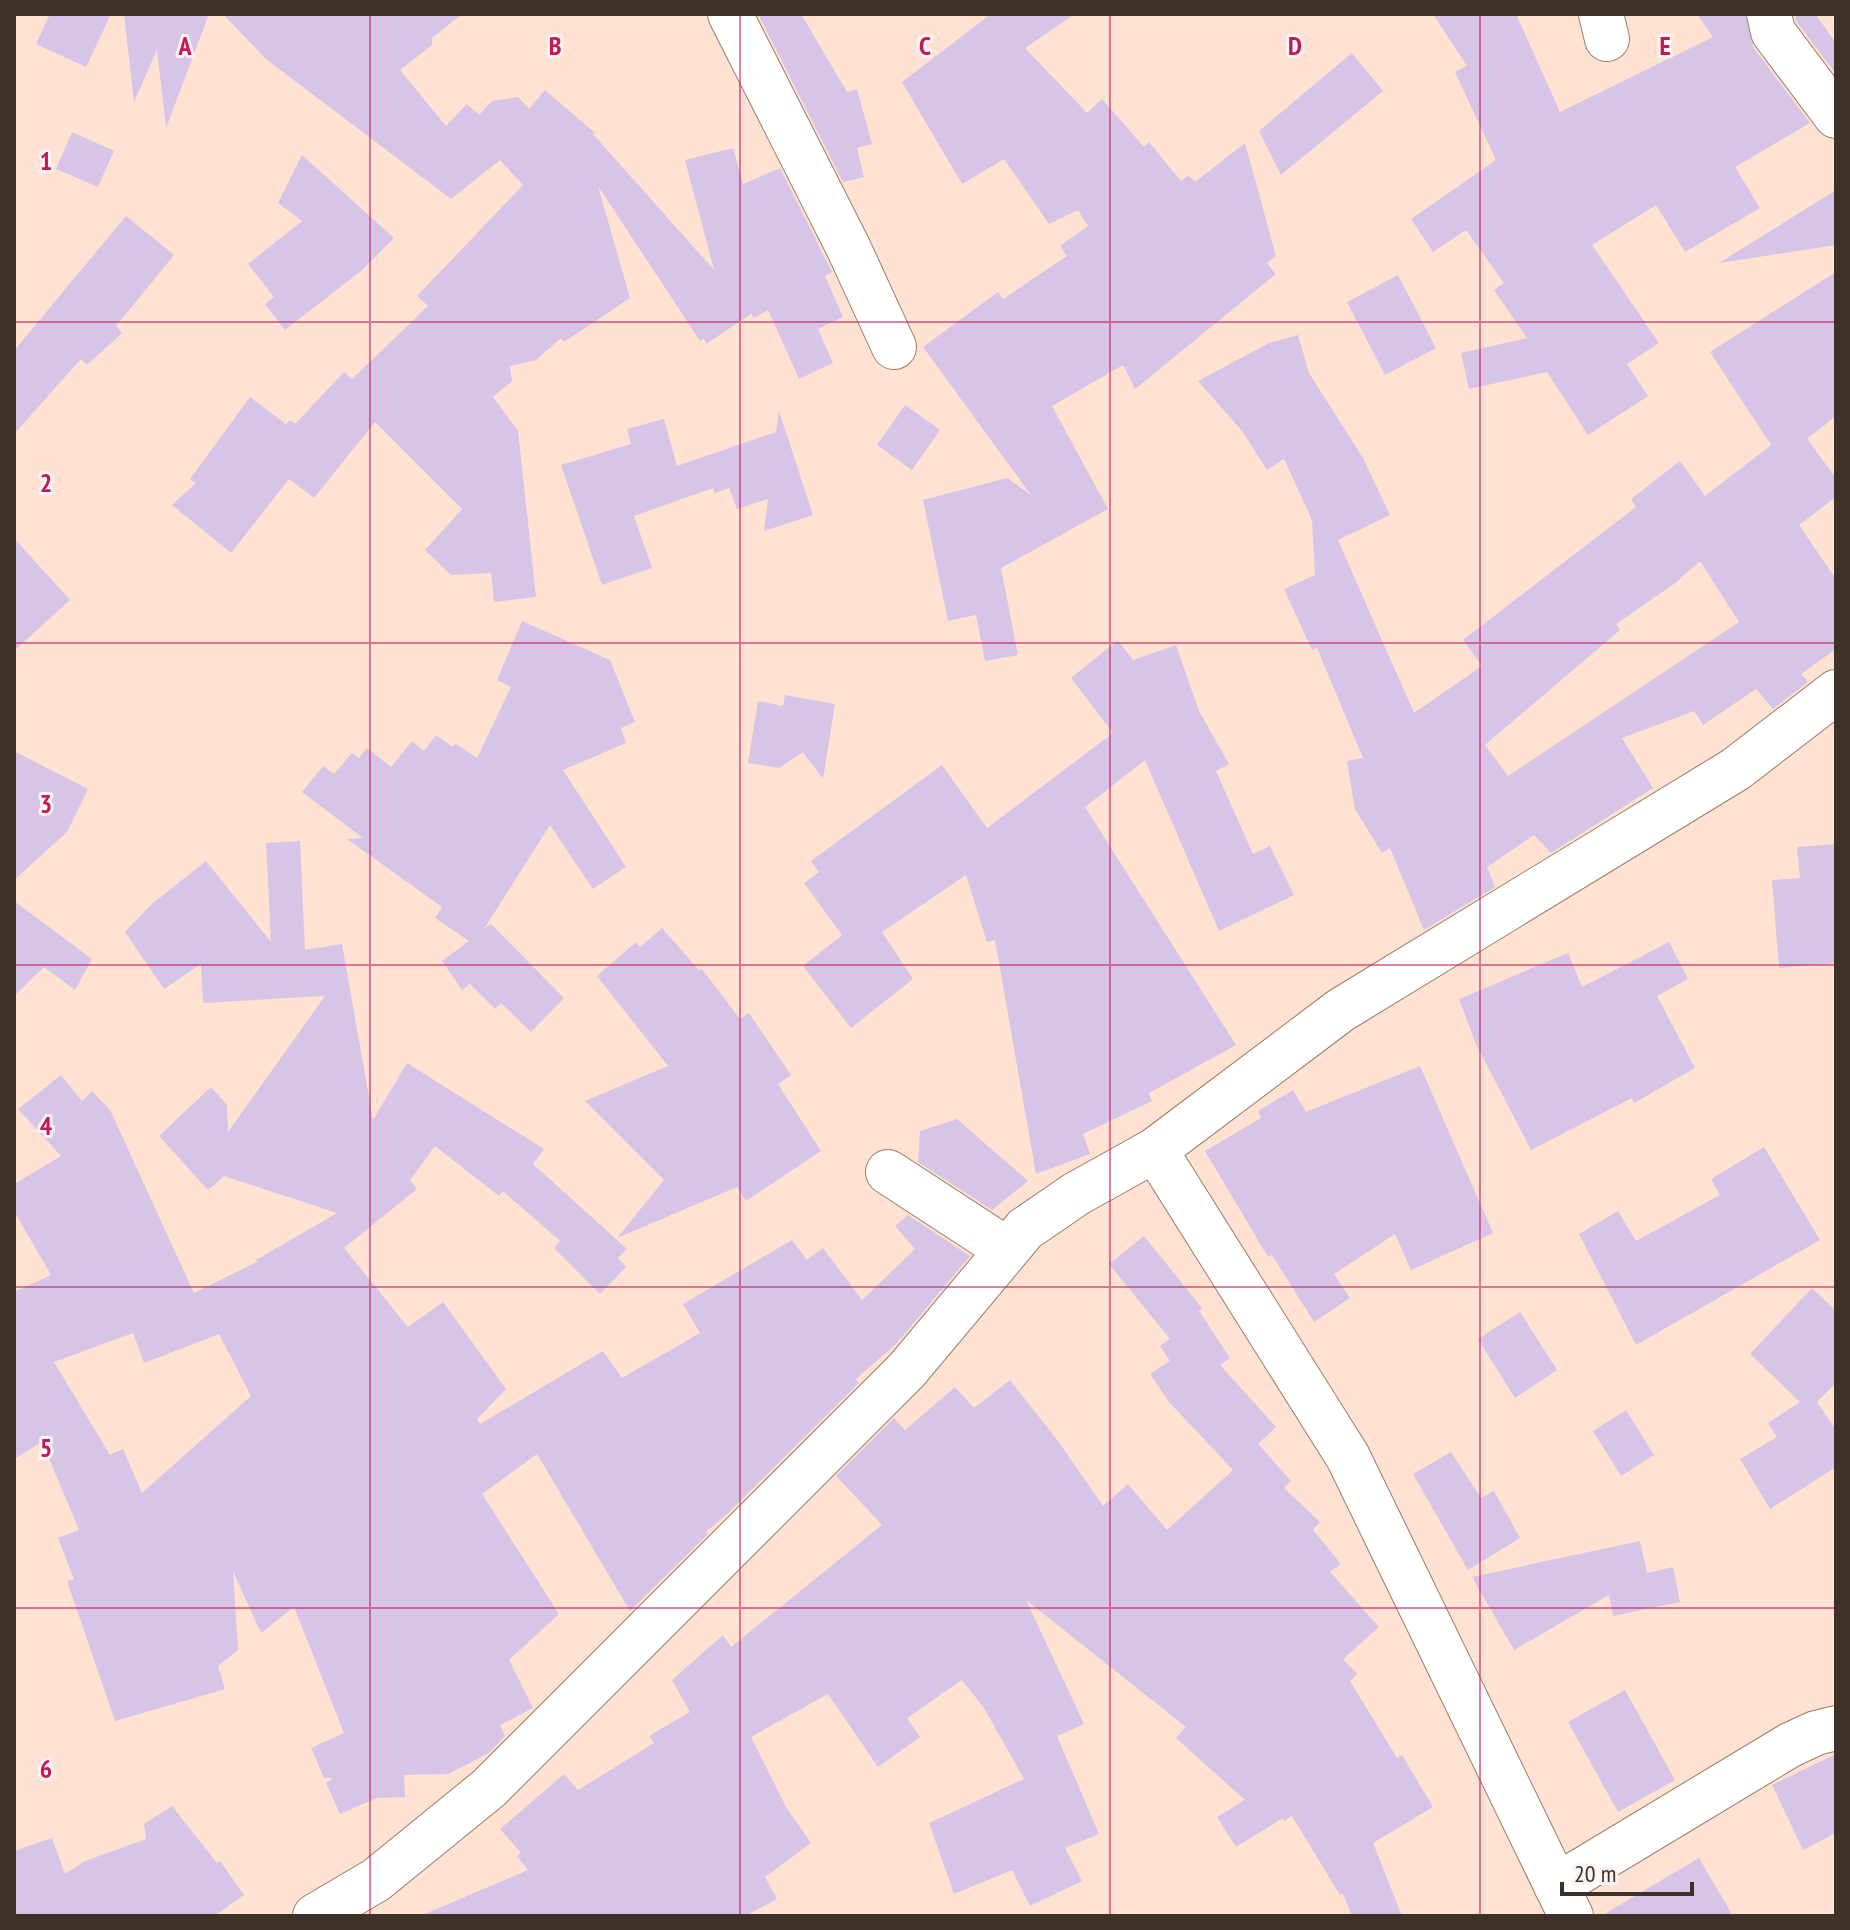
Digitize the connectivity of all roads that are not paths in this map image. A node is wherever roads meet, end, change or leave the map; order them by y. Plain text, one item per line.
1 (730, 14) edge
2 (1769, 14) edge
3 (1836, 116) edge
4 (894, 347) dead end
5 (1836, 692) edge
6 (1155, 1150) junction
7 (888, 1172) dead end
8 (1006, 1249) junction
9 (1836, 1728) edge
10 (1563, 1901) edge
11 (315, 1916) edge

1 - 4 street
2 - 3 street
5 - 6 street
6 - 8 street
6 - 10 street
7 - 8 street
8 - 11 street
9 - 10 street

